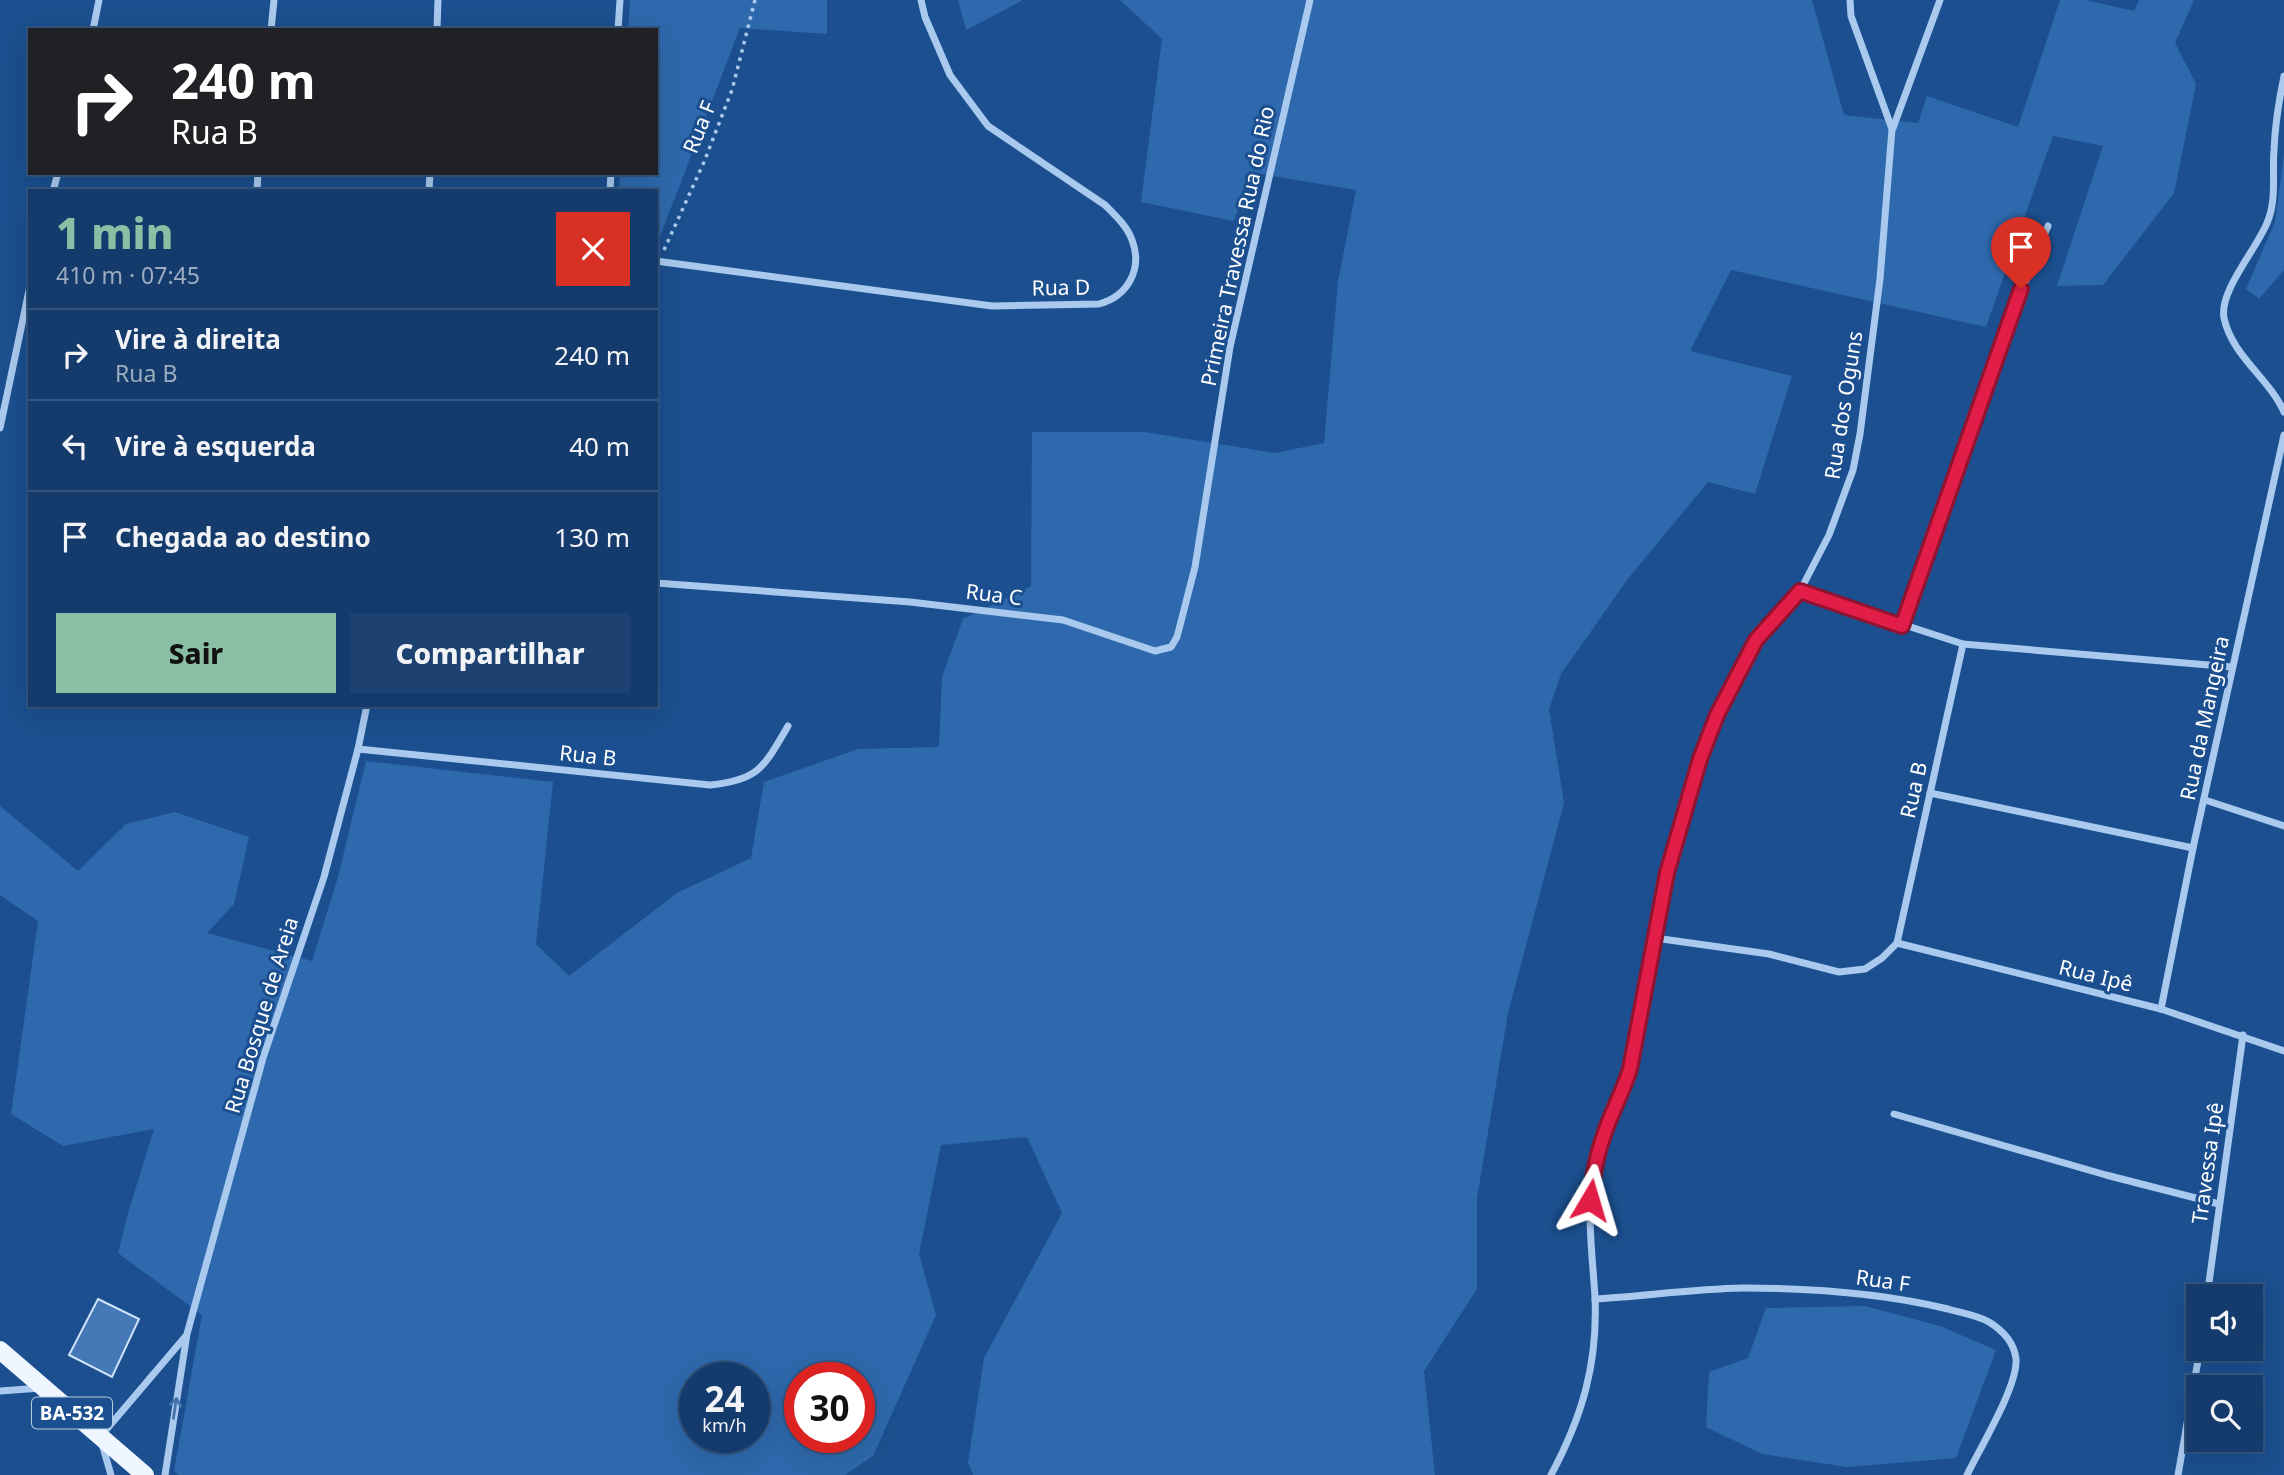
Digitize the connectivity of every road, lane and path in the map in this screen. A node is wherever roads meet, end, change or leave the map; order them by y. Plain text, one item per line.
1 (99, 0) edge
2 (274, 0) edge
3 (438, 0) edge
4 (620, 0) edge
5 (755, 0) edge
6 (921, 0) edge
7 (1310, 0) edge
8 (1850, 0) edge
9 (1940, 0) edge
10 (93, 28) edge
11 (271, 28) edge
12 (437, 28) edge
13 (618, 28) edge
14 (2284, 76) edge
15 (1892, 129) junction
16 (2048, 226) dead end
17 (658, 261) edge
18 (28, 295) edge
19 (2284, 412) edge
20 (0, 428) edge
21 (2284, 435) edge
22 (1204, 500) joint
23 (658, 583) edge
24 (1800, 591) junction
25 (1902, 626) junction
26 (1963, 644) junction
27 (2232, 667) junction
28 (367, 707) edge
29 (788, 726) dead end
30 (358, 748) junction
31 (1930, 793) junction
32 (2205, 800) junction
33 (2284, 826) edge
34 (2193, 848) junction
35 (1655, 938) junction
36 (1896, 943) junction
37 (2161, 1009) junction
38 (2243, 1035) junction
39 (2284, 1051) edge
40 (1894, 1114) dead end
41 (2219, 1204) junction
42 (2209, 1284) edge
43 (1595, 1300) junction
44 (187, 1335) junction
45 (0, 1350) edge
46 (2198, 1361) edge
47 (44, 1388) junction
48 (0, 1391) edge
49 (100, 1437) junction
50 (111, 1475) edge
51 (145, 1475) edge
52 (164, 1475) edge
53 (1551, 1475) edge
54 (1967, 1475) edge
55 (2178, 1475) edge

1 - 10 street
2 - 11 street
3 - 12 street
4 - 13 street
5 - 17 path, Rua F
6 - 17 street, Rua D
7 - 22 street, Primeira Travessa Rua do Rio
8 - 15 street, Rua dos Oguns
9 - 15 street
14 - 19 street
15 - 24 street, Rua dos Oguns
16 - 25 street
18 - 20 street
21 - 27 street, Rua da Mangeira
22 - 23 street, Rua C
24 - 25 street
24 - 35 street, Rua dos Oguns
25 - 26 street
26 - 27 street
26 - 31 street, Rua B
27 - 32 street, Rua da Mangeira
28 - 30 street, Rua Bosque de Areia
29 - 30 street, Rua B
30 - 44 street, Rua Bosque de Areia
31 - 34 street
31 - 36 street, Rua B
32 - 33 street
32 - 34 street, Rua da Mangeira
34 - 37 street, Rua da Mangeira
35 - 36 street
35 - 43 street, Rua dos Oguns
36 - 37 street, Rua Ipê
37 - 38 street, Rua Ipê
38 - 39 street, Rua Ipê
38 - 41 street, Travessa Ipê
40 - 41 street
41 - 42 street, Travessa Ipê
43 - 53 street, Rua dos Oguns
43 - 54 street, Rua F
44 - 49 street, Rua Bosque de Areia
52 -> 44 street, Rua Bosque de Areia
45 - 47 main road, BA-532
46 - 55 street
47 - 48 street
47 - 49 main road, BA-532
49 - 50 street
49 - 51 main road, BA-532

